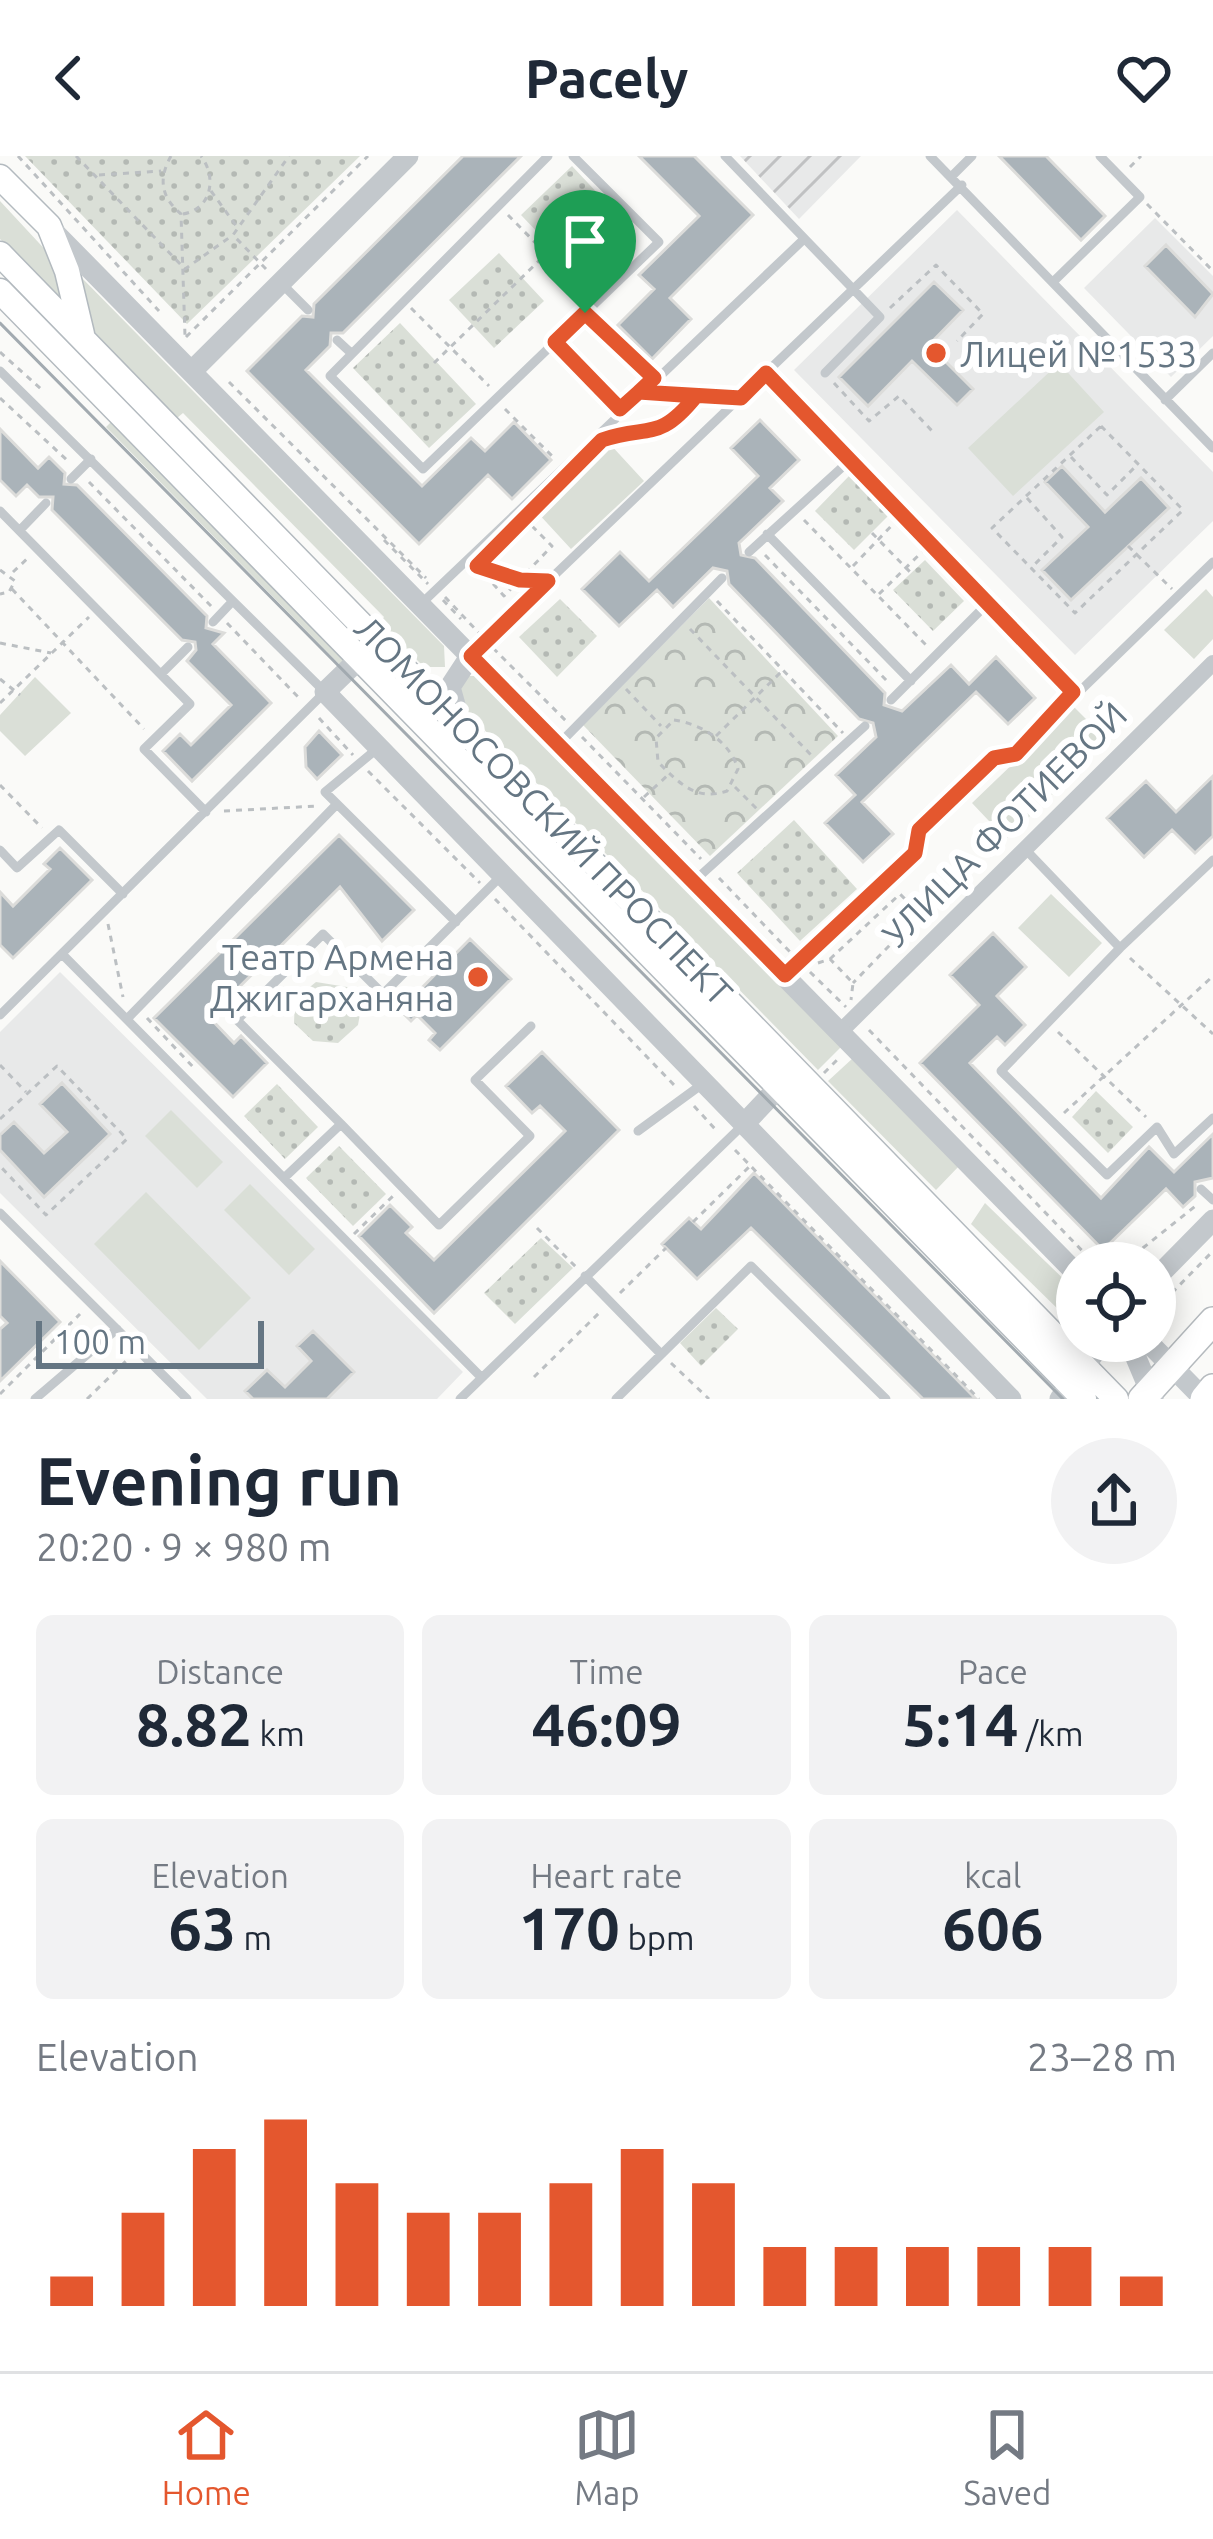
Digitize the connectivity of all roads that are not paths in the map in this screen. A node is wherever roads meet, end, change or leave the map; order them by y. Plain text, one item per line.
1 (408, 156) edge
2 (526, 156) edge
3 (548, 156) edge
4 (573, 156) edge
5 (725, 156) edge
6 (930, 156) edge
7 (972, 156) edge
8 (1100, 156) edge
9 (536, 166) junction
10 (0, 177) edge
11 (951, 177) junction
12 (962, 185) junction
13 (49, 226) junction
14 (803, 240) junction
15 (0, 254) edge
16 (1054, 280) junction
17 (280, 283) junction
18 (0, 291) edge
19 (853, 291) junction
20 (308, 310) dead end
21 (337, 340) dead end
22 (555, 342) junction
23 (88, 347) junction
24 (350, 353) junction
25 (1213, 353) edge
26 (0, 371) edge
27 (192, 371) junction
28 (766, 373) junction
29 (824, 373) road end
30 (1165, 400) junction
31 (620, 409) junction
32 (1213, 448) edge
33 (91, 459) junction
34 (849, 461) junction
35 (71, 479) dead end
36 (46, 503) dead end
37 (0, 511) edge
38 (20, 530) junction
39 (767, 534) junction
40 (752, 549) road end
41 (1213, 562) edge
42 (722, 578) dead end
43 (433, 599) junction
44 (230, 604) junction
45 (986, 605) junction
46 (213, 622) dead end
47 (188, 646) dead end
48 (481, 651) junction
49 (357, 661) junction
50 (1213, 663) edge
51 (161, 674) junction
52 (911, 681) junction
53 (325, 692) junction
54 (1073, 692) junction
55 (432, 694) junction
56 (895, 696) road end
57 (411, 716) junction
58 (459, 719) junction
59 (865, 726) dead end
60 (566, 737) junction
61 (379, 747) junction
62 (337, 805) junction
63 (206, 812) junction
64 (1025, 849) junction
65 (0, 850) edge
66 (1213, 860) edge
67 (503, 874) junction
68 (692, 883) junction
69 (123, 894) junction
70 (456, 922) junction
71 (1120, 948) junction
72 (62, 954) junction
73 (789, 965) junction
74 (729, 1000) junction
75 (0, 1015) edge
76 (127, 1019) junction
77 (710, 1019) junction
78 (532, 1026) dead end
79 (843, 1041) junction
80 (705, 1081) junction
81 (778, 1088) junction
82 (1213, 1118) edge
83 (745, 1123) junction
84 (341, 1124) junction
85 (638, 1131) dead end
86 (1174, 1154) junction
87 (1179, 1166) dead end
88 (284, 1178) junction
89 (0, 1214) edge
90 (1213, 1220) edge
91 (1056, 1253) edge
92 (1176, 1258) edge
93 (585, 1276) junction
94 (1213, 1321) edge
95 (117, 1329) junction
96 (661, 1354) junction
97 (1090, 1362) edge
98 (1137, 1362) edge
99 (1172, 1363) junction
100 (481, 1376) junction
101 (1075, 1388) edge
102 (1213, 1388) edge
103 (1148, 1396) edge
104 (1007, 1398) edge
105 (34, 1399) edge
106 (187, 1399) edge
107 (460, 1399) edge
108 (616, 1399) edge
109 (886, 1399) edge
110 (1116, 1399) edge
111 (1204, 1399) edge

1 - 17 street
2 - 9 lane
3 - 9 lane
4 - 22 lane
5 - 14 lane
6 - 11 lane
7 - 11 lane
8 - 16 lane
9 - 24 lane
10 - 13 main road
11 - 12 lane
12 - 16 lane
12 - 19 lane
13 - 23 main road
13 - 27 street
14 - 19 lane
14 - 31 lane
15 - 23 main road, ЛОМОНОСОВСКИЙ ПРОСПЕКТ
16 - 30 lane
17 - 20 lane
17 - 27 street
18 - 49 main road, ЛОМОНОСОВСКИЙ ПРОСПЕКТ
19 - 28 lane
19 - 29 lane
21 - 24 lane
22 - 24 lane
22 - 31 lane
23 - 55 main road, ЛОМОНОСОВСКИЙ ПРОСПЕКТ
25 - 30 lane
26 - 33 lane
27 - 43 street
28 - 34 lane
28 - 48 lane
30 - 32 lane
31 - 43 lane
33 - 35 lane
33 - 44 lane
34 - 39 lane
34 - 45 lane
36 - 38 lane
37 - 38 lane
38 - 51 lane
39 - 40 lane
39 - 52 lane
41 - 54 lane
42 - 60 lane
43 - 48 street
44 - 46 lane
44 - 53 lane
45 - 52 lane
45 - 54 lane
47 - 51 lane
48 - 58 street
48 - 60 street
49 - 53 street
49 - 57 main road, ЛОМОНОСОВСКИЙ ПРОСПЕКТ
50 - 64 street, УЛИЦА ФОТИЕВОЙ
51 - 63 lane
52 - 56 lane
53 - 61 street
53 - 63 lane
54 - 73 lane
55 - 57 main road
55 - 58 main road, ЛОМОНОСОВСКИЙ ПРОСПЕКТ
57 - 77 main road, ЛОМОНОСОВСКИЙ ПРОСПЕКТ
58 - 74 main road, ЛОМОНОСОВСКИЙ ПРОСПЕКТ
59 - 68 lane
60 - 68 street
61 - 62 lane
61 - 67 street
62 - 70 lane
62 - 76 lane
63 - 69 lane
64 - 71 lane
64 - 79 street, УЛИЦА ФОТИЕВОЙ
65 - 69 lane
66 - 71 lane
67 - 70 lane
67 - 80 street
68 - 73 street
69 - 72 lane
70 - 84 lane
71 - 86 lane
72 - 75 lane
72 - 76 lane
73 - 79 street
74 - 77 main road
74 - 101 main road, ЛОМОНОСОВСКИЙ ПРОСПЕКТ
76 - 88 lane
77 - 81 main road, ЛОМОНОСОВСКИЙ ПРОСПЕКТ
78 - 84 lane
79 - 91 street
80 - 83 street
80 - 85 lane
81 - 83 street
81 - 101 main road, ЛОМОНОСОВСКИЙ ПРОСПЕКТ
82 - 86 lane
83 - 93 lane
83 - 104 street
84 - 88 lane
86 - 87 lane
88 - 100 lane
89 - 95 lane
90 - 92 street
93 - 96 lane
93 - 100 lane
94 - 99 main road
95 - 105 lane
95 - 106 lane
96 - 108 lane
96 - 109 lane
97 - 101 street
98 - 103 street
99 - 103 main road
99 - 111 street
100 - 107 lane
101 - 110 main road
102 - 111 main road

